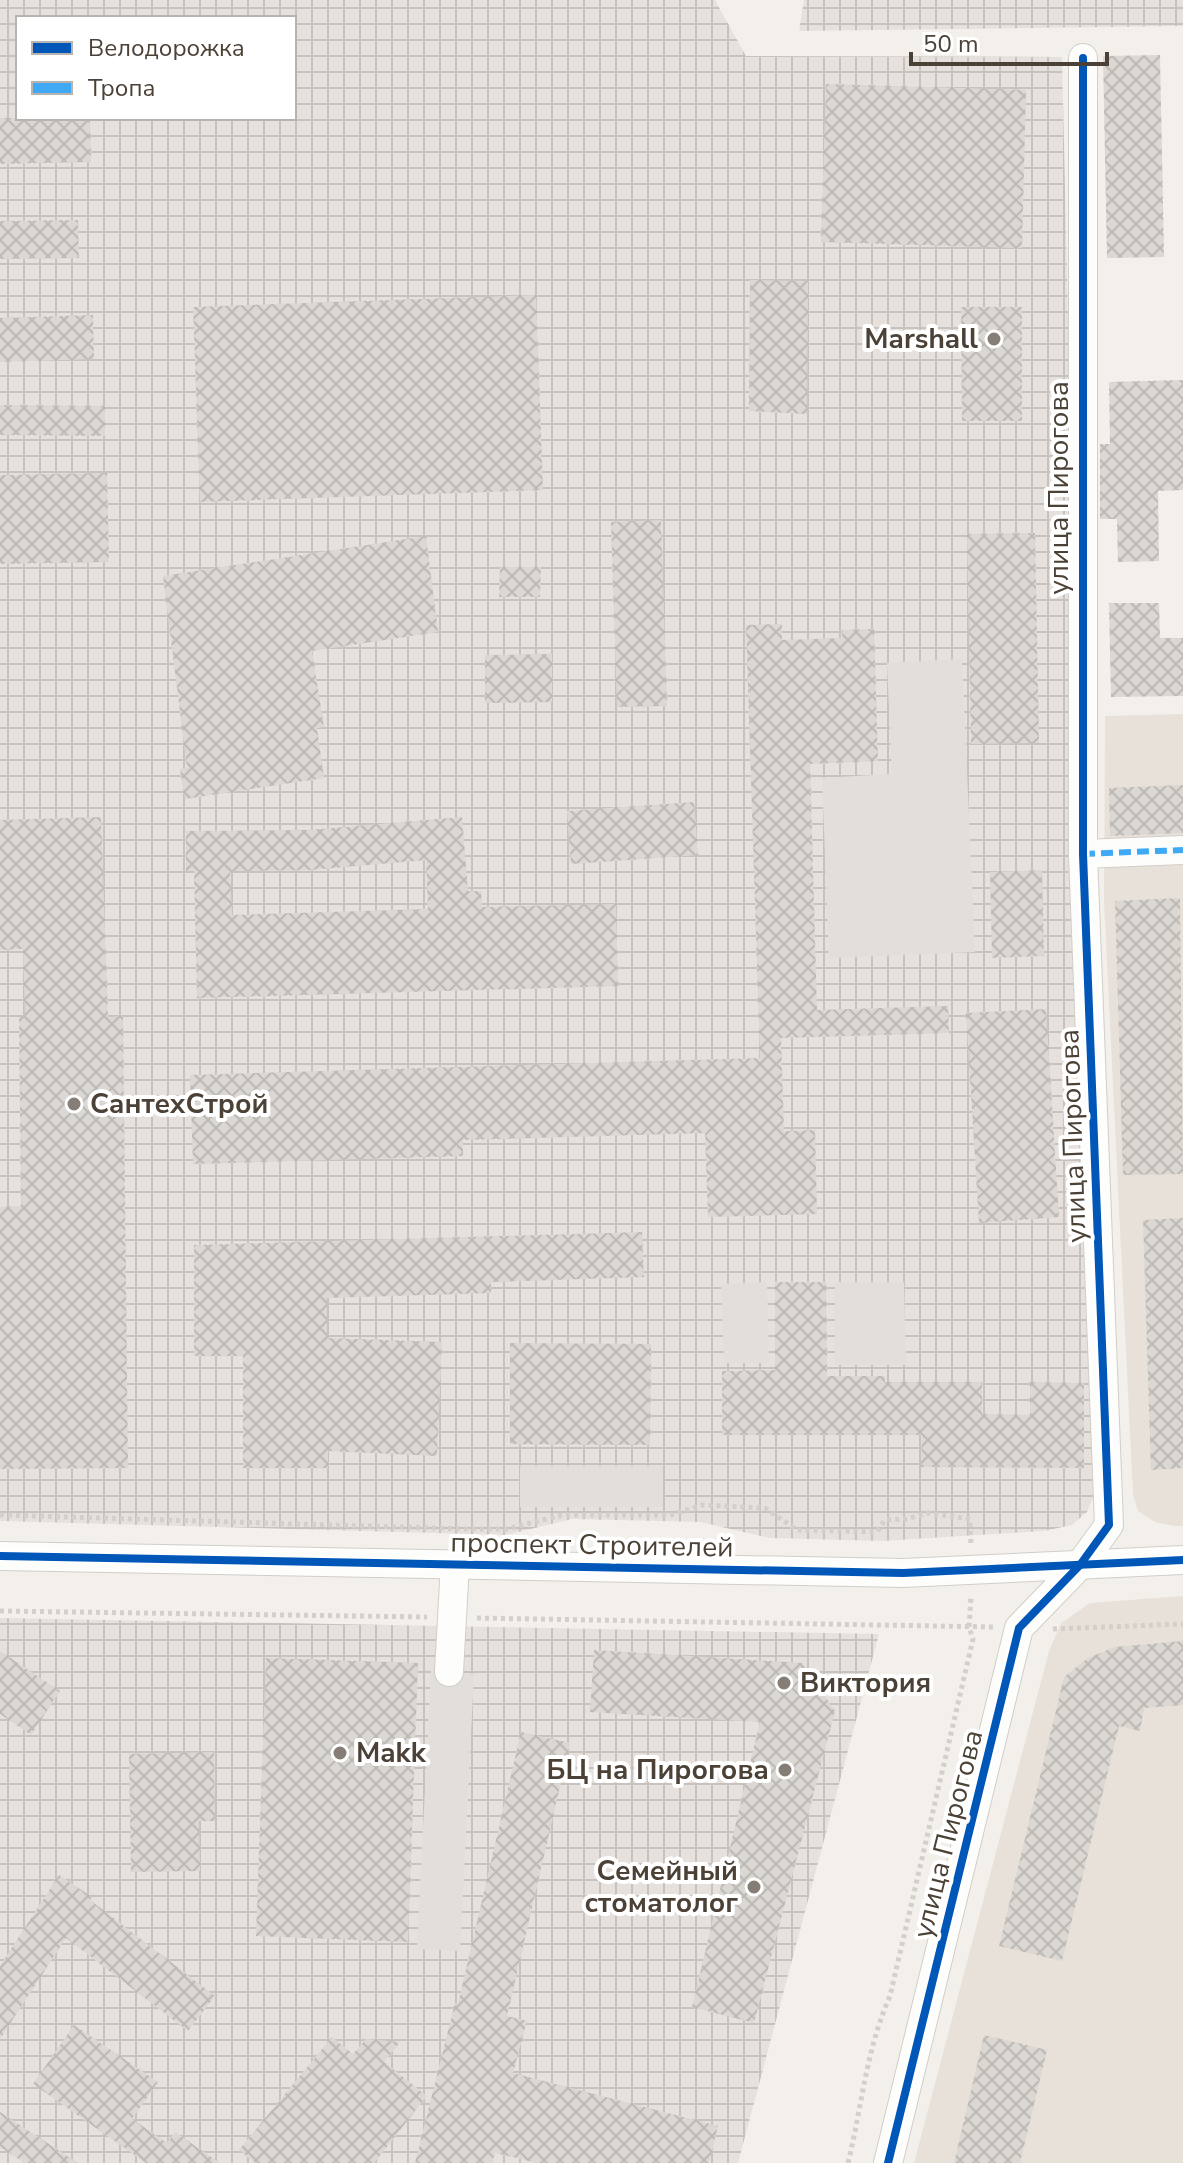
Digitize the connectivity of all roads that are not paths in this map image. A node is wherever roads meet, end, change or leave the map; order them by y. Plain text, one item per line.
1 (1083, 58) dead end
2 (1183, 850) edge
3 (1083, 854) junction
4 (0, 1556) edge
5 (1183, 1560) edge
6 (455, 1564) junction
7 (1080, 1565) junction
8 (449, 1672) dead end
9 (888, 2163) edge

1 - 3 street, улица Пирогова
2 - 3 street
3 - 7 street, улица Пирогова
4 - 6 street, проспект Строителей
5 - 7 street, проспект Строителей
6 - 7 street, проспект Строителей
6 - 8 street
7 - 9 street, улица Пирогова

